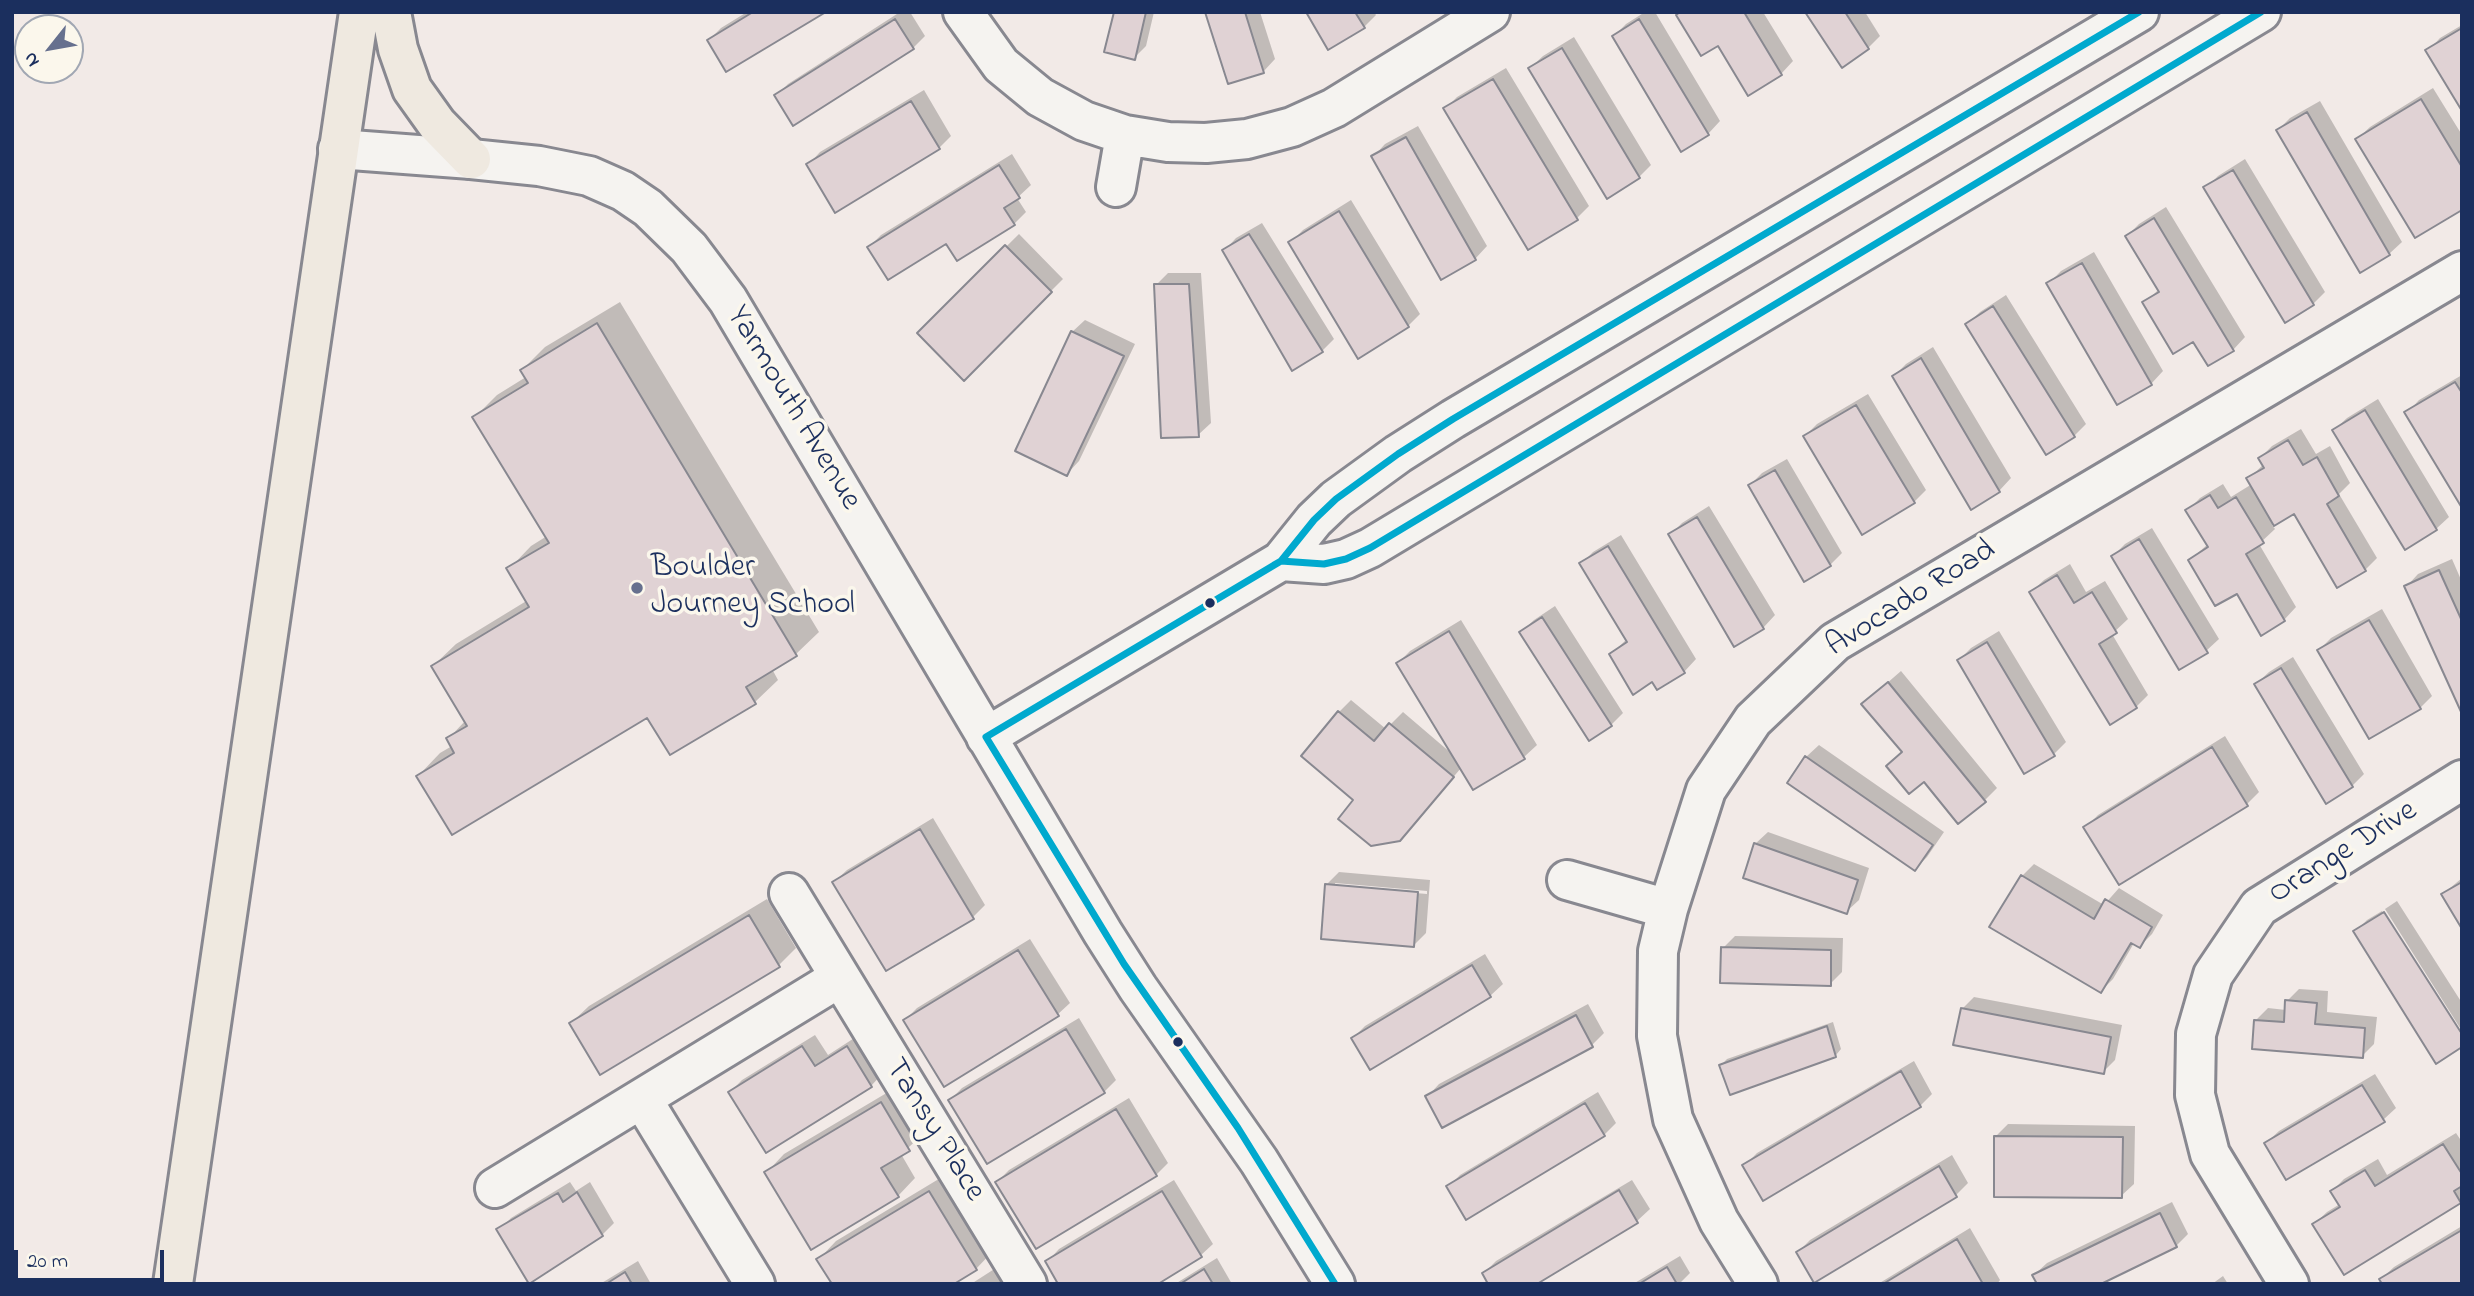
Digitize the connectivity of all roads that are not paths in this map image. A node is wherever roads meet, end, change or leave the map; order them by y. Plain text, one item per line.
1 (359, 12) edge
2 (391, 12) edge
3 (963, 12) edge
4 (1490, 12) edge
5 (2139, 12) edge
6 (2262, 12) edge
7 (1125, 135) junction
8 (338, 149) junction
9 (471, 159) junction
10 (1116, 187) dead end
11 (2462, 271) edge
12 (1280, 561) junction
13 (986, 737) junction
14 (2462, 780) edge
15 (1567, 880) dead end
16 (789, 893) dead end
17 (1668, 909) junction
18 (839, 978) junction
19 (642, 1099) junction
20 (495, 1188) dead end
21 (173, 1284) edge
22 (755, 1284) edge
23 (1027, 1284) edge
24 (1335, 1284) edge
25 (1758, 1284) edge
26 (2289, 1284) edge

1 - 8 highway
2 - 9 highway
3 - 7 street
4 - 7 street
5 - 12 street
6 - 12 street
7 - 10 street
8 - 9 street, Yarmouth Avenue
8 - 21 highway
9 - 13 street, Yarmouth Avenue
11 - 17 street, Avocado Road
12 - 13 street
13 - 24 street, Yarmouth Avenue
14 - 26 street, Orange Drive
15 - 17 street
16 - 18 street, Tansy Place
17 - 25 street, Avocado Road
18 - 19 street
18 - 23 street, Tansy Place
19 - 20 street
19 - 22 street

